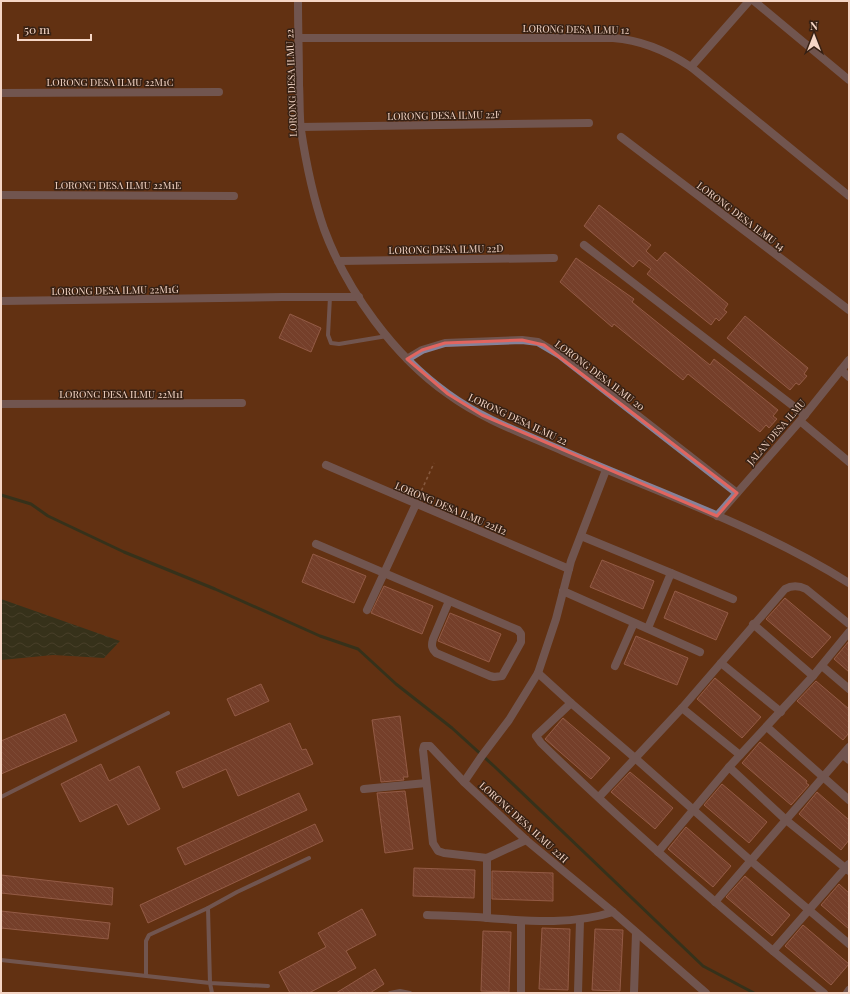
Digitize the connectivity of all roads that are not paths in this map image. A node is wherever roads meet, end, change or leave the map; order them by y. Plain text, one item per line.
1 (298, 1) edge
2 (748, 1) edge
3 (754, 1) edge
4 (298, 38) junction
5 (691, 67) junction
6 (849, 80) edge
7 (219, 92) dead end
8 (1, 93) edge
9 (589, 123) dead end
10 (300, 127) junction
11 (621, 137) dead end
12 (1, 195) edge
13 (234, 196) dead end
14 (849, 196) edge
15 (584, 245) dead end
16 (554, 258) dead end
17 (338, 261) junction
18 (330, 297) junction
19 (359, 297) junction
20 (1, 301) edge
21 (849, 310) edge
22 (387, 336) junction
23 (407, 359) junction
24 (849, 360) edge
25 (841, 370) junction
26 (849, 377) edge
27 (1, 404) edge
28 (242, 404) dead end
29 (802, 418) junction
30 (849, 462) edge
31 (326, 465) dead end
32 (606, 470) junction
33 (737, 493) junction
34 (416, 504) junction
35 (717, 516) junction
36 (581, 536) junction
37 (316, 544) dead end
38 (568, 569) junction
39 (384, 573) junction
40 (671, 573) junction
41 (849, 583) edge
42 (563, 591) junction
43 (733, 599) dead end
44 (449, 601) junction
45 (367, 610) dead end
46 (634, 623) junction
47 (753, 624) junction
48 (849, 624) edge
49 (648, 628) junction
50 (849, 632) edge
51 (700, 652) dead end
52 (721, 663) junction
53 (615, 666) dead end
54 (822, 666) junction
55 (538, 673) junction
56 (813, 676) junction
57 (849, 689) edge
58 (571, 703) junction
59 (682, 708) junction
60 (781, 712) junction
61 (168, 713) dead end
62 (767, 727) junction
63 (849, 747) edge
64 (740, 756) junction
65 (635, 758) junction
66 (846, 758) edge
67 (729, 767) junction
68 (822, 777) junction
69 (464, 782) junction
70 (426, 783) junction
71 (364, 789) dead end
72 (1, 797) edge
73 (599, 797) junction
74 (849, 800) edge
75 (694, 810) junction
76 (786, 820) junction
77 (526, 840) junction
78 (658, 852) junction
79 (309, 858) dead end
80 (487, 858) junction
81 (751, 861) junction
82 (848, 868) edge
83 (715, 902) junction
84 (208, 908) junction
85 (810, 910) junction
86 (613, 912) junction
87 (427, 915) dead end
88 (487, 918) junction
89 (580, 920) junction
90 (521, 921) junction
91 (636, 933) junction
92 (849, 944) edge
93 (773, 951) junction
94 (1, 960) edge
95 (146, 975) junction
96 (210, 982) junction
97 (268, 986) dead end
98 (849, 990) edge
99 (634, 992) dead end
100 (212, 993) edge
101 (390, 993) edge
102 (410, 993) edge
103 (520, 993) edge
104 (578, 993) edge
105 (706, 993) edge
106 (824, 993) edge
107 (847, 993) edge

1 - 4 street, LORONG DESA ILMU 22
2 - 5 street
3 - 6 street
4 - 5 street, LORONG DESA ILMU 12
4 - 10 street, LORONG DESA ILMU 22
5 - 14 street, LORONG DESA ILMU 12
7 - 8 street, LORONG DESA ILMU 22M1C
9 - 10 street, LORONG DESA ILMU 22F
10 - 17 street, LORONG DESA ILMU 22
11 - 21 street, LORONG DESA ILMU 14
12 - 13 street, LORONG DESA ILMU 22M1E
15 - 29 street
16 - 17 street, LORONG DESA ILMU 22D
17 - 19 street, LORONG DESA ILMU 22
18 - 19 street, LORONG DESA ILMU 22M1G
18 - 20 street, LORONG DESA ILMU 22M1G
18 - 22 lane
19 - 22 street, LORONG DESA ILMU 22
22 - 23 street, LORONG DESA ILMU 22
23 - 32 street, LORONG DESA ILMU 22
23 - 33 street, LORONG DESA ILMU 20
24 - 25 street, JALAN DESA ILMU
25 - 26 street
25 - 29 street, JALAN DESA ILMU
27 - 28 street, LORONG DESA ILMU 22M1I
29 - 30 street
29 - 33 street, JALAN DESA ILMU
31 - 34 street, LORONG DESA ILMU 22H2
32 - 35 street, LORONG DESA ILMU 22
32 - 36 street, LORONG DESA ILMU 22H
33 - 35 street, JALAN DESA ILMU
34 - 38 street, LORONG DESA ILMU 22H2
34 - 39 street
35 - 41 street, LORONG DESA ILMU 22
36 - 38 street, LORONG DESA ILMU 22H
36 - 40 street
37 - 39 street
38 - 42 street, LORONG DESA ILMU 22H
39 - 44 street
39 - 45 street
40 - 43 street
40 - 49 street
42 - 46 street
42 - 55 street, LORONG DESA ILMU 22H
44 - 44 street
46 - 49 street
46 - 53 street
47 - 48 street
47 - 52 street
47 - 56 street
49 - 51 street
50 - 54 street
52 - 59 street
52 - 60 street
54 - 56 street
54 - 57 street
55 - 58 street
55 - 69 street, LORONG DESA ILMU 22H
56 - 60 street
58 - 65 street
58 - 73 street
59 - 64 street
59 - 65 street
60 - 62 street
61 - 72 lane
62 - 64 street
62 - 68 street
63 - 66 street
64 - 67 street
65 - 73 street
65 - 75 street
66 - 68 street
67 - 75 street
67 - 76 street
68 - 74 street
68 - 76 street
69 - 70 street
69 - 77 street, LORONG DESA ILMU 22H
70 - 71 street
70 - 80 street
73 - 78 street
75 - 78 street
75 - 81 street
76 - 81 street
76 - 82 street
77 - 80 street
77 - 86 street, LORONG DESA ILMU 22H
78 - 83 street
79 - 84 lane
80 - 88 street
81 - 83 street
81 - 85 street
82 - 85 street
83 - 93 street
84 - 95 lane
84 - 96 lane
85 - 92 street
85 - 93 street
86 - 89 street
86 - 91 street, LORONG DESA ILMU 22H
87 - 88 street
88 - 90 street
89 - 90 street
89 - 104 street
90 - 103 street
91 - 99 street
91 - 105 street, LORONG DESA ILMU 22H
93 - 106 street
94 - 95 lane
95 - 96 lane
96 - 97 lane
96 - 100 lane
98 - 107 street
101 - 102 lane

